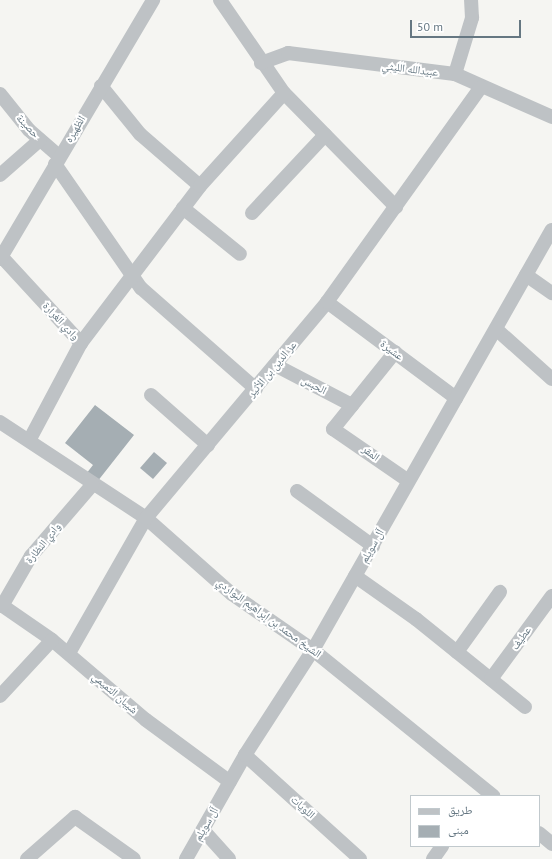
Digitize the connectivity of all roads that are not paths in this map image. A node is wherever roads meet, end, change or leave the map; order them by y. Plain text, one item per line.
1 (153, 0) edge
2 (220, 0) edge
3 (471, 0) edge
4 (261, 63) junction
5 (454, 74) junction
6 (101, 86) junction
7 (480, 87) junction
8 (284, 93) junction
9 (0, 94) edge
10 (552, 117) edge
11 (325, 135) junction
12 (40, 140) junction
13 (57, 160) junction
14 (0, 175) edge
15 (200, 186) junction
16 (396, 207) junction
17 (183, 208) junction
18 (252, 213) dead end
19 (552, 230) edge
20 (240, 254) dead end
21 (1, 257) edge
22 (131, 274) junction
23 (526, 275) junction
24 (552, 293) edge
25 (327, 302) junction
26 (496, 329) junction
27 (81, 343) junction
28 (395, 352) junction
29 (275, 365) junction
30 (552, 379) edge
31 (256, 389) junction
32 (152, 395) dead end
33 (456, 398) junction
34 (352, 405) junction
35 (0, 422) edge
36 (30, 439) junction
37 (208, 445) junction
38 (407, 480) junction
39 (92, 485) junction
40 (296, 491) dead end
41 (146, 518) junction
42 (372, 546) junction
43 (355, 576) junction
44 (500, 592) dead end
45 (552, 596) edge
46 (1, 605) edge
47 (52, 640) junction
48 (313, 650) junction
49 (457, 652) junction
50 (69, 653) junction
51 (491, 679) junction
52 (0, 696) edge
53 (525, 707) dead end
54 (245, 755) junction
55 (230, 782) junction
56 (484, 793) edge
57 (203, 830) junction
58 (540, 834) edge
59 (552, 844) edge
60 (441, 847) edge
61 (28, 859) edge
62 (134, 859) edge
63 (186, 859) edge
64 (229, 859) edge
65 (360, 859) edge
66 (433, 859) edge

1 - 6 street, الظهيره
2 - 4 street
3 - 5 street
4 - 5 street, عبيدالله الليثي
4 - 8 street
5 - 7 street, عبيدالله الليثي
6 - 13 street, الظهيره
6 - 15 street
7 - 10 street, عبيدالله الليثي
7 - 16 street, عز الدين بن الأثير
8 - 11 street
8 - 15 street
9 - 12 street, حصينة
11 - 16 street
11 - 18 street
12 - 13 street, حصينة
12 - 14 street
13 - 21 street, الظهيره
13 - 22 street, حصينة
15 - 17 street
16 - 25 street, عز الدين بن الأثير
17 - 20 street
17 - 22 street
19 - 23 street, آل سويلم
21 - 27 street, وادي الغرارة
22 - 27 street
22 - 31 street, حصينة
23 - 24 street
23 - 26 street, آل سويلم
25 - 28 street, عشيرة
25 - 29 street, عز الدين بن الأثير
26 - 30 street
26 - 33 street, آل سويلم
27 - 36 street, وادي الغرارة
28 - 33 street, عشيرة
28 - 34 street
29 - 31 street, عز الدين بن الأثير
29 - 34 street, الحبس
31 - 37 street, عز الدين بن الأثير
32 - 37 street
33 - 38 street, آل سويلم
34 - 38 street, المقر
35 - 36 street, الشيخ محمد بن إبراهيم البواردي
36 - 39 street, الشيخ محمد بن إبراهيم البواردي
37 - 41 street, عز الدين بن الأثير
38 - 42 street, آل سويلم
39 - 41 street, الشيخ محمد بن إبراهيم البواردي
39 - 46 street, وادي النظارة
40 - 42 street
41 - 48 street, الشيخ محمد بن إبراهيم البواردي
41 - 50 street, عز الدين بن الأثير
42 - 43 street, آل سويلم
43 - 48 street, آل سويلم
43 - 49 street
44 - 49 street
45 - 51 street, عطيف
46 - 47 street, شيبان التميمي
47 - 50 street, شيبان التميمي
47 - 52 street
48 - 54 street, آل سويلم
48 - 56 street, الشيخ محمد بن إبراهيم البواردي
49 - 51 street
50 - 55 street, شيبان التميمي
51 - 53 street
54 - 55 street, آل سويلم
54 - 65 street, اللويات
55 - 57 street, آل سويلم
57 - 63 street, آل سويلم
57 - 64 street
58 - 59 street
60 - 66 street
61 - 62 street

